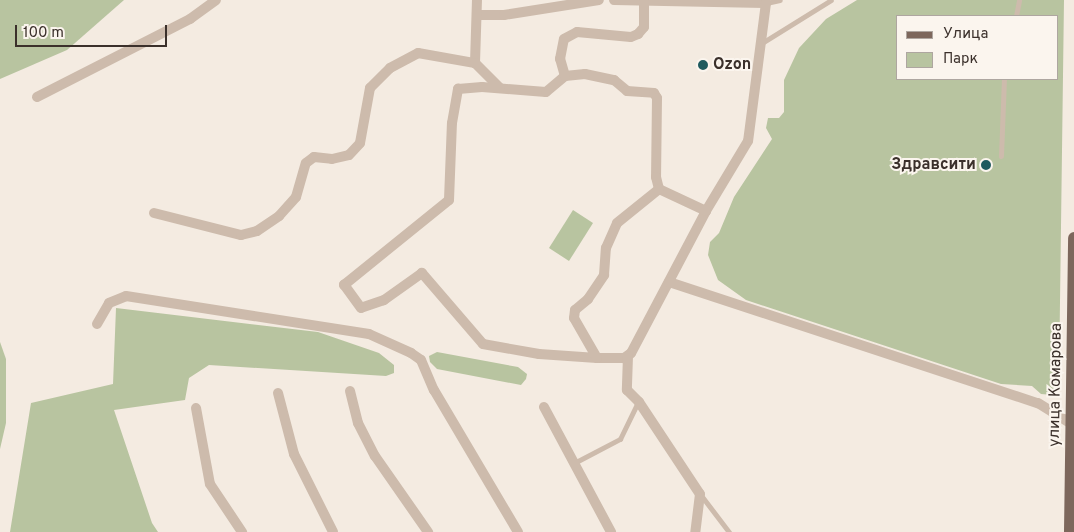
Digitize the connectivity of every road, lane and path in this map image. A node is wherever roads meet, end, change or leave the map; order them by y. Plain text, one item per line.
1 (216, 0) edge
2 (477, 0) edge
3 (600, 0) edge
4 (614, 0) edge
5 (780, 0) edge
6 (831, 0) edge
7 (1019, 0) edge
8 (644, 1) edge
9 (747, 1) edge
10 (570, 3) edge
11 (766, 3) junction
12 (477, 15) junction
13 (1016, 15) edge
14 (761, 44) junction
15 (475, 63) junction
16 (565, 76) junction
17 (1004, 80) edge
18 (500, 88) junction
19 (37, 97) dead end
20 (1001, 156) dead end
21 (659, 189) junction
22 (706, 211) junction
23 (154, 213) dead end
24 (1074, 238) edge
25 (669, 282) junction
26 (97, 324) dead end
27 (628, 356) junction
28 (597, 358) junction
29 (350, 391) dead end
30 (278, 392) dead end
31 (639, 402) junction
32 (544, 407) dead end
33 (196, 408) dead end
34 (1073, 424) edge
35 (574, 463) junction
36 (700, 494) junction
37 (1072, 519) edge
38 (242, 532) edge
39 (333, 532) edge
40 (428, 532) edge
41 (518, 532) edge
42 (611, 532) edge
43 (694, 532) edge
44 (729, 532) edge
45 (1070, 532) edge

1 - 19 street
2 - 12 street
3 - 10 street
4 - 8 street
5 - 11 lane
6 - 14 lane
7 - 13 lane
8 - 9 street
8 - 16 street
9 - 11 street
10 - 12 street
11 - 14 street
12 - 15 street
14 - 22 street
15 - 18 street
15 - 23 street
16 - 18 street
16 - 21 street
17 - 20 lane
18 - 28 street
21 - 22 street
21 - 28 street
22 - 25 street
24 - 34 main road, улица Комарова
25 - 27 street
25 - 34 street
26 - 41 street
27 - 28 street
27 - 31 street
29 - 40 street
30 - 39 street
31 - 35 lane
31 - 36 street
32 - 35 street
33 - 38 street
34 - 37 main road, улица Комарова
35 - 42 street
36 - 43 street
36 - 44 lane
37 - 45 main road, улица Комарова

